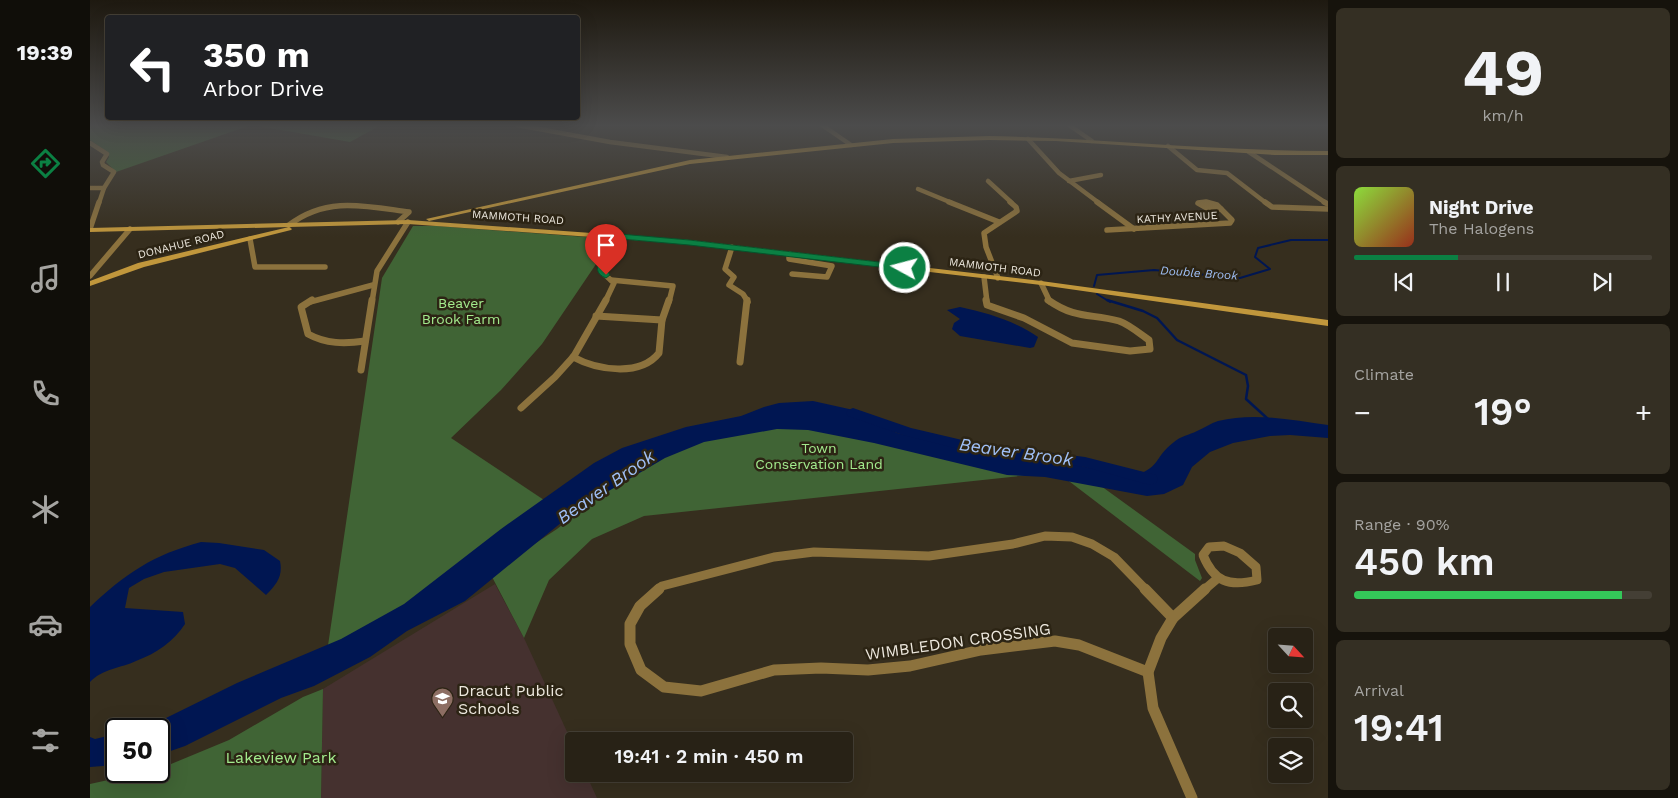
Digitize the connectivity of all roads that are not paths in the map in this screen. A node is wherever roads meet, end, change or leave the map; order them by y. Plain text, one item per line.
1 (102, 162) edge
2 (695, 162) edge
3 (1048, 162) edge
4 (1188, 162) edge
5 (1265, 162) edge
6 (1101, 175) dead end
7 (988, 181) dead end
8 (1070, 181) junction
9 (90, 188) edge
10 (104, 188) junction
11 (918, 189) dead end
12 (1328, 204) edge
13 (1272, 207) junction
14 (90, 208) edge
15 (98, 208) junction
16 (1328, 209) edge
17 (1222, 210) dead end
18 (1280, 213) dead end
19 (398, 222) junction
20 (408, 222) junction
21 (998, 222) junction
22 (289, 225) junction
23 (310, 225) junction
24 (278, 228) junction
25 (130, 229) junction
26 (1134, 229) junction
27 (90, 230) edge
28 (1107, 230) dead end
29 (620, 237) junction
30 (250, 239) junction
31 (732, 247) junction
32 (789, 254) junction
33 (325, 267) dead end
34 (792, 274) dead end
35 (90, 276) edge
36 (984, 277) junction
37 (998, 278) junction
38 (611, 280) junction
39 (90, 284) edge
40 (1042, 284) junction
41 (373, 285) junction
42 (596, 316) junction
43 (662, 320) junction
44 (1328, 323) edge
45 (365, 341) junction
46 (573, 358) junction
47 (740, 362) dead end
48 (361, 370) dead end
49 (521, 408) dead end
50 (1218, 578) junction
51 (1173, 618) junction
52 (1148, 672) junction
53 (1192, 798) edge

1 - 10 street
2 - 20 main road
3 - 8 street
4 - 13 street
5 - 12 street
6 - 8 street
7 - 21 street
8 - 26 street
9 - 10 street
10 - 15 street
11 - 21 street
13 - 16 street
13 - 18 street
14 - 15 street
15 - 27 street
17 - 26 street, KATHY AVENUE
19 - 20 main road, MAMMOTH ROAD
19 - 22 street
19 - 23 main road, MAMMOTH ROAD
20 - 29 main road, MAMMOTH ROAD
20 - 41 street
21 - 37 street
22 - 23 main road, MAMMOTH ROAD
22 - 24 main road, MAMMOTH ROAD
23 - 24 main road, DONAHUE ROAD
24 - 25 main road, MAMMOTH ROAD
24 - 30 main road, DONAHUE ROAD
25 - 27 main road, MAMMOTH ROAD
25 - 35 street
26 - 28 street, KATHY AVENUE
29 - 31 main road, MAMMOTH ROAD
29 - 38 street
30 - 33 street
30 - 39 main road, DONAHUE ROAD
31 - 32 main road, MAMMOTH ROAD
31 - 47 street
32 - 34 street
32 - 36 main road, MAMMOTH ROAD
36 - 37 main road, MAMMOTH ROAD
36 - 40 street
37 - 40 main road, MAMMOTH ROAD
38 - 42 street
38 - 43 street
40 - 44 main road, MAMMOTH ROAD
41 - 45 street
41 - 45 street
42 - 43 street
42 - 46 street
43 - 46 street
45 - 48 street
46 - 49 street
50 - 50 street
50 - 51 street
51 - 52 street
51 - 52 street, WIMBLEDON CROSSING
52 - 53 street

